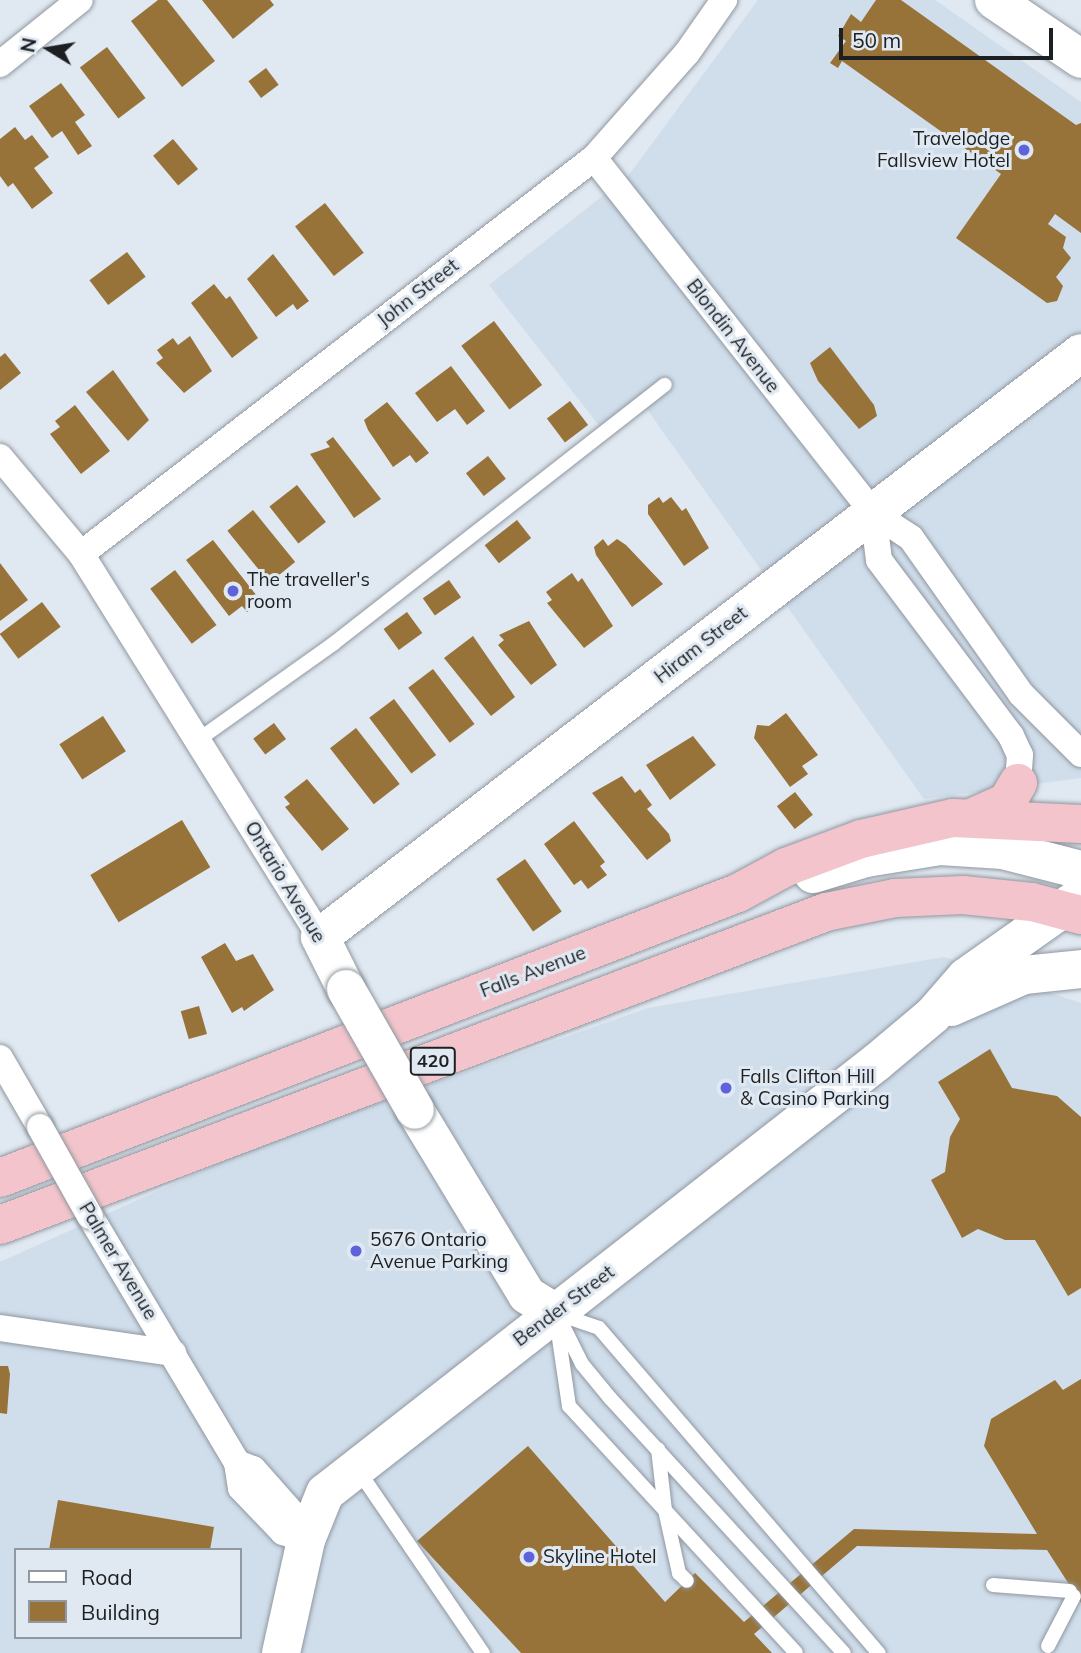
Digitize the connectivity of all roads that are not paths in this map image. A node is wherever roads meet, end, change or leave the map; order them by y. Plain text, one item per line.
1 (80, 0) edge
2 (724, 0) edge
3 (994, 0) edge
4 (1081, 60) edge
5 (0, 64) edge
6 (594, 158) junction
7 (1081, 353) edge
8 (665, 385) dead end
9 (0, 457) edge
10 (873, 513) junction
11 (81, 554) junction
12 (198, 740) junction
13 (1081, 754) edge
14 (1018, 783) joint
15 (971, 818) junction
16 (1081, 824) edge
17 (1081, 870) edge
18 (738, 893) junction
19 (1075, 906) edge
20 (320, 937) junction
21 (1081, 970) edge
22 (933, 1015) junction
23 (0, 1058) edge
24 (10, 1171) edge
25 (40, 1210) junction
26 (0, 1225) edge
27 (0, 1244) edge
28 (556, 1313) junction
29 (0, 1328) edge
30 (173, 1353) junction
31 (658, 1449) junction
32 (355, 1466) junction
33 (665, 1510) junction
34 (306, 1540) junction
35 (687, 1581) dead end
36 (993, 1585) dead end
37 (1048, 1646) dead end
38 (281, 1653) edge
39 (483, 1653) edge
40 (796, 1653) edge
41 (844, 1653) edge
42 (879, 1653) edge

1 - 5 street
2 - 6 street, John Street
3 - 4 main road
6 - 10 street, Blondin Avenue
6 - 11 street, John Street
7 - 10 main road, Hiram Street
8 - 12 lane
9 - 11 street, Ontario Avenue
10 - 13 street, Blondin Avenue
10 - 14 street
10 - 20 main road, Hiram Street
11 - 12 street, Ontario Avenue
12 - 20 street, Ontario Avenue
14 - 15 highway
15 - 16 highway
15 - 18 highway
17 - 18 main road, Falls Avenue
18 - 24 highway, Falls Avenue / 420
19 - 22 main road, Bender Street
19 - 25 highway, 420
20 - 28 main road, Ontario Avenue, bridge
21 - 22 main road, Bender Street
22 - 28 main road, Bender Street
23 - 30 street, Palmer Avenue, bridge
25 - 26 highway, 420
25 - 27 highway
28 - 31 lane
28 - 32 main road, Bender Street
28 - 33 lane
28 - 42 lane
29 - 30 street
30 - 34 street, Palmer Avenue
31 - 33 lane
31 - 41 lane
32 - 34 main road, Bender Street
32 - 39 lane
33 - 35 lane
33 - 40 lane
34 - 38 main road, Bender Street
36 - 37 lane

